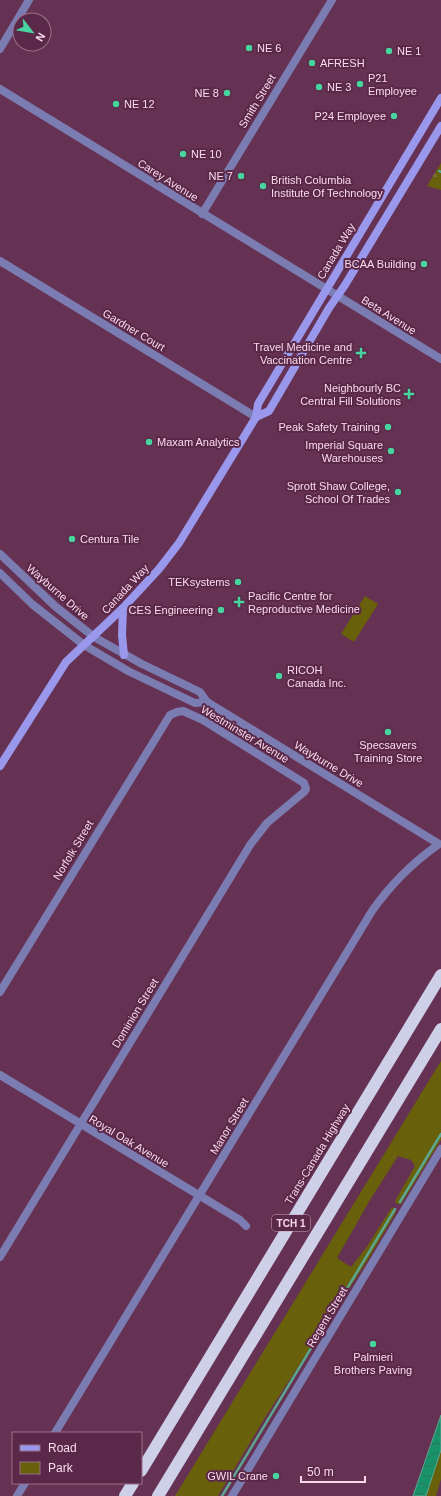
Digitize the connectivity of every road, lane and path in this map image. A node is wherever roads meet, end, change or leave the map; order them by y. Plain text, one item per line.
1 (29, 0) edge
2 (332, 0) edge
3 (0, 49) edge
4 (0, 89) edge
5 (441, 98) edge
6 (441, 126) edge
7 (202, 214) junction
8 (0, 261) edge
9 (326, 288) junction
10 (338, 296) junction
11 (441, 360) edge
12 (256, 417) junction
13 (0, 554) edge
14 (0, 573) edge
15 (123, 608) junction
16 (94, 637) junction
17 (84, 645) junction
18 (124, 655) junction
19 (207, 702) junction
20 (165, 720) joint
21 (0, 766) edge
22 (304, 792) joint
23 (439, 844) joint
24 (441, 975) edge
25 (0, 992) edge
26 (441, 1029) edge
27 (0, 1075) edge
28 (80, 1124) junction
29 (441, 1149) edge
30 (199, 1196) junction
31 (246, 1226) dead end
32 (0, 1257) edge
33 (56, 1432) edge
34 (142, 1469) edge
35 (24, 1484) edge
36 (132, 1484) edge
37 (17, 1496) edge
38 (125, 1496) edge
39 (158, 1496) edge
40 (232, 1496) edge

1 - 3 street
2 - 7 street, Smith Street
4 - 7 street, Carey Avenue
5 - 9 main road, Canada Way
6 - 10 main road, Canada Way
7 - 9 street, Carey Avenue
8 - 12 street, Gardner Court
9 - 10 street, Beta Avenue
9 - 12 main road, Canada Way
10 - 11 street, Beta Avenue
10 - 12 main road, Canada Way
12 - 15 main road, Canada Way
13 - 16 street, Wayburne Drive
14 - 17 street, Wayburne Drive
15 - 16 main road, Canada Way
15 - 18 main road
16 - 17 main road, Canada Way
16 - 18 street, Wayburne Drive
17 - 19 street, Wayburne Drive
17 - 21 main road, Canada Way
18 - 19 street, Wayburne Drive
19 - 23 street, Wayburne Drive
20 - 22 street, Westminster Avenue
20 - 25 street, Norfolk Street
22 - 28 street, Dominion Street
23 - 30 street, Manor Street
24 - 34 highway, Trans-Canada Highway / TCH 1
26 - 39 highway, TCH 1
27 - 28 street, Royal Oak Avenue
28 - 30 street, Royal Oak Avenue
28 - 32 street, Dominion Street
29 - 40 street, Regent Street
30 - 31 street, Royal Oak Avenue
30 - 33 street, Manor Street
35 - 37 street
36 - 38 highway

